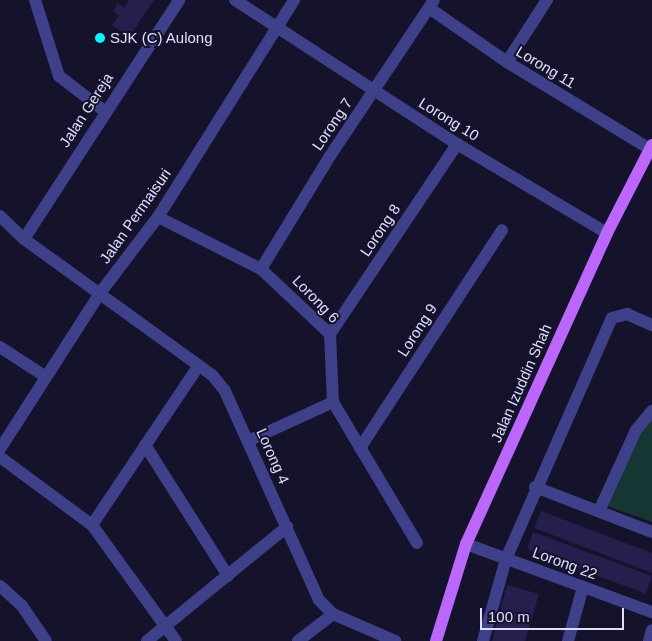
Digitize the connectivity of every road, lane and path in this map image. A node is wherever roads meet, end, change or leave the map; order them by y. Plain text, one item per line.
1 (35, 0) edge
2 (179, 0) edge
3 (235, 0) edge
4 (294, 0) edge
5 (547, 0) edge
6 (431, 4) edge
7 (277, 27) junction
8 (507, 62) junction
9 (375, 91) junction
10 (104, 110) junction
11 (458, 144) junction
12 (651, 147) edge
13 (0, 216) edge
14 (158, 217) junction
15 (502, 230) dead end
16 (607, 233) junction
17 (24, 239) junction
18 (261, 270) junction
19 (100, 293) junction
20 (652, 325) edge
21 (330, 334) junction
22 (0, 347) edge
23 (199, 365) junction
24 (46, 377) junction
25 (333, 402) junction
26 (652, 411) edge
27 (248, 441) junction
28 (145, 445) junction
29 (360, 448) junction
30 (0, 449) edge
31 (0, 457) edge
32 (535, 487) junction
33 (599, 511) junction
34 (92, 525) junction
35 (287, 527) junction
36 (652, 532) edge
37 (416, 543) dead end
38 (466, 544) junction
39 (506, 559) junction
40 (228, 576) junction
41 (0, 586) edge
42 (582, 587) junction
43 (652, 612) edge
44 (333, 614) junction
45 (166, 626) junction
46 (652, 630) edge
47 (46, 641) edge
48 (147, 641) edge
49 (176, 641) edge
50 (298, 641) edge
51 (396, 641) edge
52 (436, 641) edge
53 (483, 641) edge
54 (568, 641) edge
55 (649, 641) edge

1 - 10 street
2 - 10 street, Jalan Gereja
3 - 7 street, Lorong 10
4 - 7 street, Jalan Permaisuri
5 - 8 street
6 - 8 street, Lorong 11
6 - 9 street, Lorong 7
7 - 9 street, Lorong 10
7 - 14 street, Jalan Permaisuri
8 - 12 street, Lorong 11
9 - 11 street, Lorong 10
9 - 18 street, Lorong 7
10 - 17 street, Jalan Gereja
11 - 16 street, Lorong 10
11 - 21 street, Lorong 8
12 - 16 main road, Jalan Izuddin Shah
13 - 17 street, Lorong 4
14 - 18 street, Lorong 6
14 - 19 street, Jalan Permaisuri
15 - 29 street, Lorong 9
16 - 38 main road, Jalan Izuddin Shah
17 - 19 street, Lorong 4
18 - 21 street, Lorong 6
19 - 23 street, Lorong 4
19 - 24 street, Jalan Permaisuri
20 - 32 street
21 - 25 street, Lorong 6
22 - 24 street
23 - 27 street, Lorong 4
23 - 28 street
24 - 30 street, Jalan Permaisuri
25 - 27 street
25 - 29 street, Lorong 6
26 - 33 street
27 - 35 street, Lorong 4
28 - 34 street
28 - 40 street
29 - 37 street, Lorong 6
31 - 34 street
32 - 33 street
32 - 39 street
33 - 36 street
34 - 45 street
35 - 40 street
35 - 44 street, Lorong 4
38 - 39 street, Lorong 22
38 - 52 main road, Jalan Izuddin Shah
39 - 42 street, Lorong 22
39 - 53 street
40 - 45 street
41 - 47 street
42 - 43 street, Lorong 22
42 - 54 street
44 - 50 street
44 - 51 street, Lorong 4
45 - 48 street
45 - 49 street
46 - 55 street

